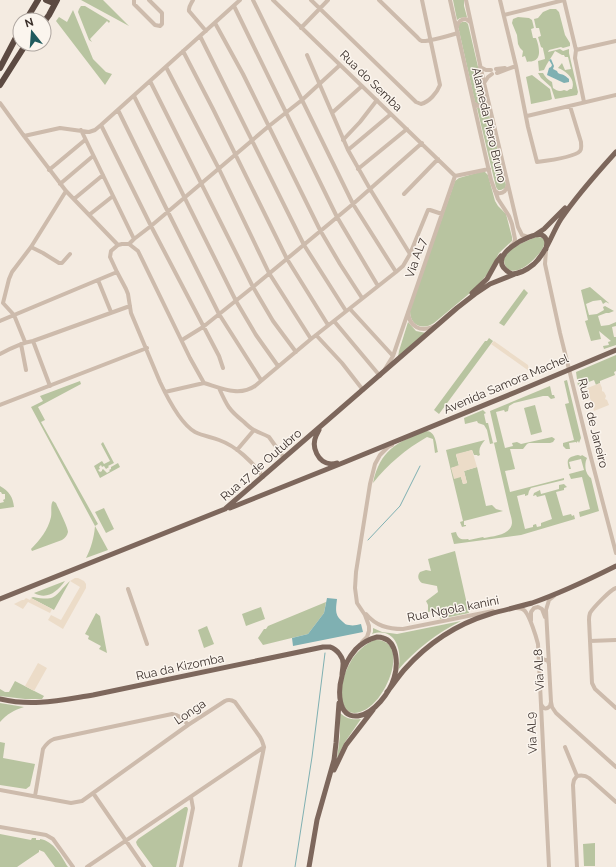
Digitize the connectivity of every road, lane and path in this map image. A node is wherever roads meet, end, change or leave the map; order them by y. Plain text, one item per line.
1 (38, 0) edge
2 (46, 0) edge
3 (56, 0) edge
4 (134, 0) edge
5 (149, 0) edge
6 (194, 0) edge
7 (240, 0) edge
8 (253, 0) edge
9 (273, 0) edge
10 (312, 0) edge
11 (328, 0) edge
12 (380, 0) edge
13 (422, 0) edge
14 (450, 0) edge
15 (466, 0) edge
16 (500, 0) edge
17 (564, 0) edge
18 (234, 6) junction
19 (320, 8) junction
20 (31, 12) edge
21 (50, 12) edge
22 (504, 15) junction
23 (215, 23) junction
24 (471, 24) junction
25 (301, 28) junction
26 (206, 31) junction
27 (458, 31) junction
28 (200, 36) junction
29 (431, 40) junction
30 (616, 41) edge
31 (12, 46) edge
32 (576, 50) junction
33 (183, 51) junction
34 (21, 52) edge
35 (307, 55) dead end
36 (2, 65) edge
37 (340, 65) junction
38 (514, 66) junction
39 (166, 67) junction
40 (480, 67) junction
41 (497, 71) dead end
42 (150, 81) junction
43 (484, 83) junction
44 (320, 84) junction
45 (0, 85) edge
46 (362, 86) junction
47 (616, 95) edge
48 (134, 96) junction
49 (488, 99) junction
50 (302, 100) junction
51 (377, 100) junction
52 (474, 102) junction
53 (584, 102) junction
54 (0, 103) edge
55 (570, 106) junction
56 (118, 110) junction
57 (286, 112) junction
58 (333, 112) junction
59 (391, 114) junction
60 (527, 116) junction
61 (101, 125) junction
62 (269, 126) junction
63 (81, 130) junction
64 (407, 130) junction
65 (24, 136) junction
66 (85, 140) junction
67 (343, 140) junction
68 (252, 141) junction
69 (422, 143) junction
70 (348, 150) junction
71 (616, 152) edge
72 (236, 155) junction
73 (93, 156) junction
74 (438, 159) junction
75 (489, 168) junction
76 (219, 169) junction
77 (358, 169) junction
78 (49, 170) junction
79 (103, 175) junction
80 (455, 176) junction
81 (202, 183) junction
82 (60, 184) junction
83 (508, 185) junction
84 (370, 189) junction
85 (494, 189) junction
86 (66, 191) junction
87 (404, 194) dead end
88 (579, 195) junction
89 (114, 196) junction
90 (184, 198) junction
91 (74, 200) junction
92 (353, 204) junction
93 (168, 212) junction
94 (442, 214) junction
95 (89, 215) junction
96 (337, 217) junction
97 (151, 226) junction
98 (320, 230) junction
99 (532, 236) junction
100 (134, 239) junction
101 (129, 244) junction
102 (304, 244) junction
103 (118, 246) junction
104 (31, 247) junction
105 (508, 249) junction
106 (546, 249) junction
107 (70, 254) dead end
108 (410, 254) junction
109 (287, 259) junction
110 (116, 272) junction
111 (396, 272) junction
112 (520, 272) junction
113 (269, 273) junction
114 (98, 280) junction
115 (378, 286) junction
116 (253, 287) junction
117 (362, 298) junction
118 (236, 301) junction
119 (1, 302) edge
120 (130, 306) junction
121 (457, 308) junction
122 (348, 310) junction
123 (408, 311) junction
124 (111, 312) junction
125 (219, 314) junction
126 (14, 315) junction
127 (334, 320) junction
128 (0, 321) edge
129 (440, 322) junction
130 (328, 325) junction
131 (203, 327) junction
132 (316, 335) junction
133 (311, 339) junction
134 (182, 340) junction
135 (33, 341) junction
136 (23, 343) junction
137 (147, 348) junction
138 (616, 350) edge
139 (296, 352) junction
140 (0, 354) edge
141 (393, 356) junction
142 (278, 366) junction
143 (223, 368) dead end
144 (569, 369) junction
145 (26, 370) dead end
146 (380, 376) junction
147 (261, 380) junction
148 (204, 383) junction
149 (50, 386) junction
150 (219, 388) junction
151 (363, 390) junction
152 (165, 392) junction
153 (0, 405) edge
154 (322, 426) junction
155 (254, 430) junction
156 (405, 438) junction
157 (236, 450) junction
158 (284, 458) junction
159 (345, 462) junction
160 (263, 477) junction
161 (225, 509) junction
162 (616, 553) edge
163 (616, 566) edge
164 (616, 588) edge
165 (128, 589) dead end
166 (555, 595) junction
167 (0, 599) edge
168 (360, 608) junction
169 (516, 608) junction
170 (509, 609) junction
171 (546, 623) junction
172 (532, 625) junction
173 (616, 640) edge
174 (590, 641) junction
175 (147, 644) dead end
176 (357, 648) junction
177 (550, 664) junction
178 (539, 665) junction
179 (342, 675) junction
180 (340, 690) junction
181 (387, 692) junction
182 (0, 699) edge
183 (551, 702) junction
184 (540, 704) junction
185 (377, 705) junction
186 (616, 708) edge
187 (188, 725) junction
188 (264, 747) junction
189 (565, 747) dead end
190 (615, 766) edge
191 (577, 776) junction
192 (0, 790) edge
193 (93, 793) junction
194 (35, 796) junction
195 (191, 797) junction
196 (323, 801) junction
197 (616, 802) edge
198 (0, 827) edge
199 (126, 841) junction
200 (73, 867) edge
201 (87, 867) edge
202 (144, 867) edge
203 (181, 867) edge
204 (240, 867) edge
205 (309, 867) edge
206 (549, 867) edge
207 (577, 867) edge

1 - 20 highway
2 - 3 highway
3 - 21 highway
4 - 5 street
6 - 26 street
7 - 18 street
8 - 50 street
9 - 25 street, Rua do Semba
10 - 19 street
11 - 19 street
12 - 29 street
13 - 29 street
14 - 27 street, Alameda Piero Bruno
15 - 24 street, Alameda Piero Bruno
16 - 22 street
17 - 22 street
17 - 32 street
18 - 23 street
18 - 57 street
19 - 25 street
19 - 29 street
22 - 38 street
23 - 26 street
23 - 62 street
24 - 27 street
24 - 40 street, Alameda Piero Bruno
25 - 37 street, Rua do Semba
26 - 28 street
27 - 29 street
27 - 52 street, Alameda Piero Bruno
28 - 33 street
28 - 68 street
30 - 32 street
31 - 36 highway
32 - 53 street
33 - 39 street
33 - 72 street
34 - 45 highway
35 - 44 street
37 - 44 street
37 - 46 street, Rua do Semba
38 - 41 street
38 - 60 street
39 - 42 street
39 - 76 street
40 - 43 street, Alameda Piero Bruno
40 - 43 street
42 - 48 street
42 - 81 street
43 - 49 street, Alameda Piero Bruno
44 - 50 street
44 - 58 street
46 - 51 street, Rua do Semba
46 - 58 street
47 - 53 street
48 - 56 street
48 - 90 street
49 - 52 street
49 - 83 street, Alameda Piero Bruno
50 - 57 street
50 - 92 street
51 - 59 street, Rua do Semba
51 - 67 street
52 - 75 street, Alameda Piero Bruno
53 - 55 street
54 - 65 street
55 - 60 street
55 - 60 street
56 - 61 street
56 - 93 street
57 - 62 street
57 - 96 street
58 - 67 street
59 - 64 street, Rua do Semba
59 - 70 street
61 - 63 street
61 - 97 street
62 - 68 street
62 - 98 street
63 - 65 street
63 - 66 street
64 - 69 street, Rua do Semba
64 - 77 street
65 - 78 street
66 - 73 street
66 - 78 street
67 - 70 street
68 - 72 street
68 - 102 street
69 - 74 street, Rua do Semba
69 - 84 street
70 - 77 street
71 - 88 main road
72 - 76 street
72 - 109 street
73 - 79 street
73 - 82 street
74 - 80 street, Rua do Semba
74 - 87 street
75 - 80 street
75 - 85 street, Alameda Piero Bruno
76 - 81 street
76 - 113 street
77 - 84 street
78 - 82 street
79 - 89 street
79 - 91 street
80 - 94 street, Via AL7
81 - 90 street
81 - 116 street
82 - 86 street
83 - 85 street
83 - 99 street, Alameda Piero Bruno
84 - 92 street
84 - 108 street
85 - 105 street, Alameda Piero Bruno
86 - 91 street
86 - 104 street
88 - 99 main road
88 - 106 main road
89 - 95 street
89 - 100 street
90 - 93 street
90 - 118 street
91 - 95 street
92 - 96 street
92 - 111 street
93 - 97 street
93 - 125 street
94 - 108 street
94 - 123 street, Via AL7
95 - 103 street
96 - 98 street
96 - 115 street
97 - 100 street
97 - 131 street
98 - 102 street
98 - 117 street
99 - 105 main road
99 - 106 main road
100 - 101 street
101 - 103 street
101 - 134 street
102 - 109 street
102 - 122 street
103 - 110 street
104 - 107 street
104 - 119 street
105 - 112 main road
105 - 121 main road, Rua 17 de Outubro
106 - 112 main road, Rua 17 de Outubro
106 - 144 street, Rua 8 de Janeiro
108 - 111 street
109 - 113 street
109 - 130 street
110 - 114 street
110 - 120 street
111 - 115 street
112 - 121 main road, Rua 17 de Outubro
113 - 116 street
113 - 133 street
114 - 124 street
114 - 126 street
115 - 117 street
116 - 118 street
116 - 139 street
117 - 122 street
118 - 125 street
118 - 142 street
119 - 126 street
120 - 124 street
120 - 137 street
121 - 129 main road, Rua 17 de Outubro
122 - 127 street
122 - 141 street
123 - 129 street
123 - 141 street, Via AL7
124 - 135 street
125 - 131 street
125 - 147 street
126 - 128 street
126 - 136 street
127 - 130 street
127 - 146 street
129 - 146 main road, Rua 17 de Outubro
130 - 132 street
131 - 134 street
131 - 143 street
132 - 133 street
132 - 151 street
133 - 139 street
134 - 148 street
135 - 136 street
135 - 149 street
136 - 140 street
136 - 145 street
137 - 149 street
137 - 152 street
138 - 144 main road, Avenida Samora Machel
139 - 142 street
141 - 146 street, Via AL7
142 - 147 street
144 - 156 main road, Avenida Samora Machel
144 - 162 street, Rua 8 de Janeiro
146 - 151 main road, Rua 17 de Outubro
147 - 150 street
148 - 150 street
148 - 152 street
149 - 153 street
150 - 155 street
151 - 154 main road, Rua 17 de Outubro
152 - 157 street
154 - 158 main road, Rua 17 de Outubro
154 - 159 main road
155 - 157 street
155 - 158 street
156 - 159 main road, Avenida Samora Machel
156 - 168 street, Avenida Samora Machel
157 - 160 street
158 - 160 main road, Rua 17 de Outubro
159 - 161 main road, Avenida Samora Machel
160 - 161 main road, Rua 17 de Outubro
161 - 167 main road, Rua 17 de Outubro
163 - 166 main road, Rua Ngola kanini
164 - 174 street
165 - 175 street
166 - 169 main road, Rua Ngola kanini
166 - 171 street, Via AL8
168 - 170 street, Rua Ngola kanini
168 - 176 street, Avenida Samora Machel
169 - 170 main road, Rua Ngola kanini
169 - 172 street, Via AL9
170 - 181 main road, Rua Ngola kanini
171 - 172 street
171 - 177 street, Via AL8
172 - 178 street, Via AL9
173 - 174 street
174 - 186 street
176 - 179 main road
176 - 181 main road
177 - 178 street
177 - 183 street, Via AL8
178 - 184 street, Via AL9
179 - 180 main road
179 - 182 main road, Rua da Kizomba
180 - 185 main road
180 - 196 main road
181 - 185 main road
183 - 184 street
183 - 190 street, Via AL8
184 - 206 street, Via AL9
185 - 196 main road
187 - 188 street, Longa
187 - 193 street, Longa
187 - 194 street
188 - 195 street
188 - 204 street
189 - 191 street
191 - 197 street
191 - 207 street
192 - 194 street, Longa
193 - 194 street, Longa
193 - 199 street
195 - 199 street
195 - 203 street
196 - 205 main road
198 - 200 street
199 - 201 street
199 - 202 street

